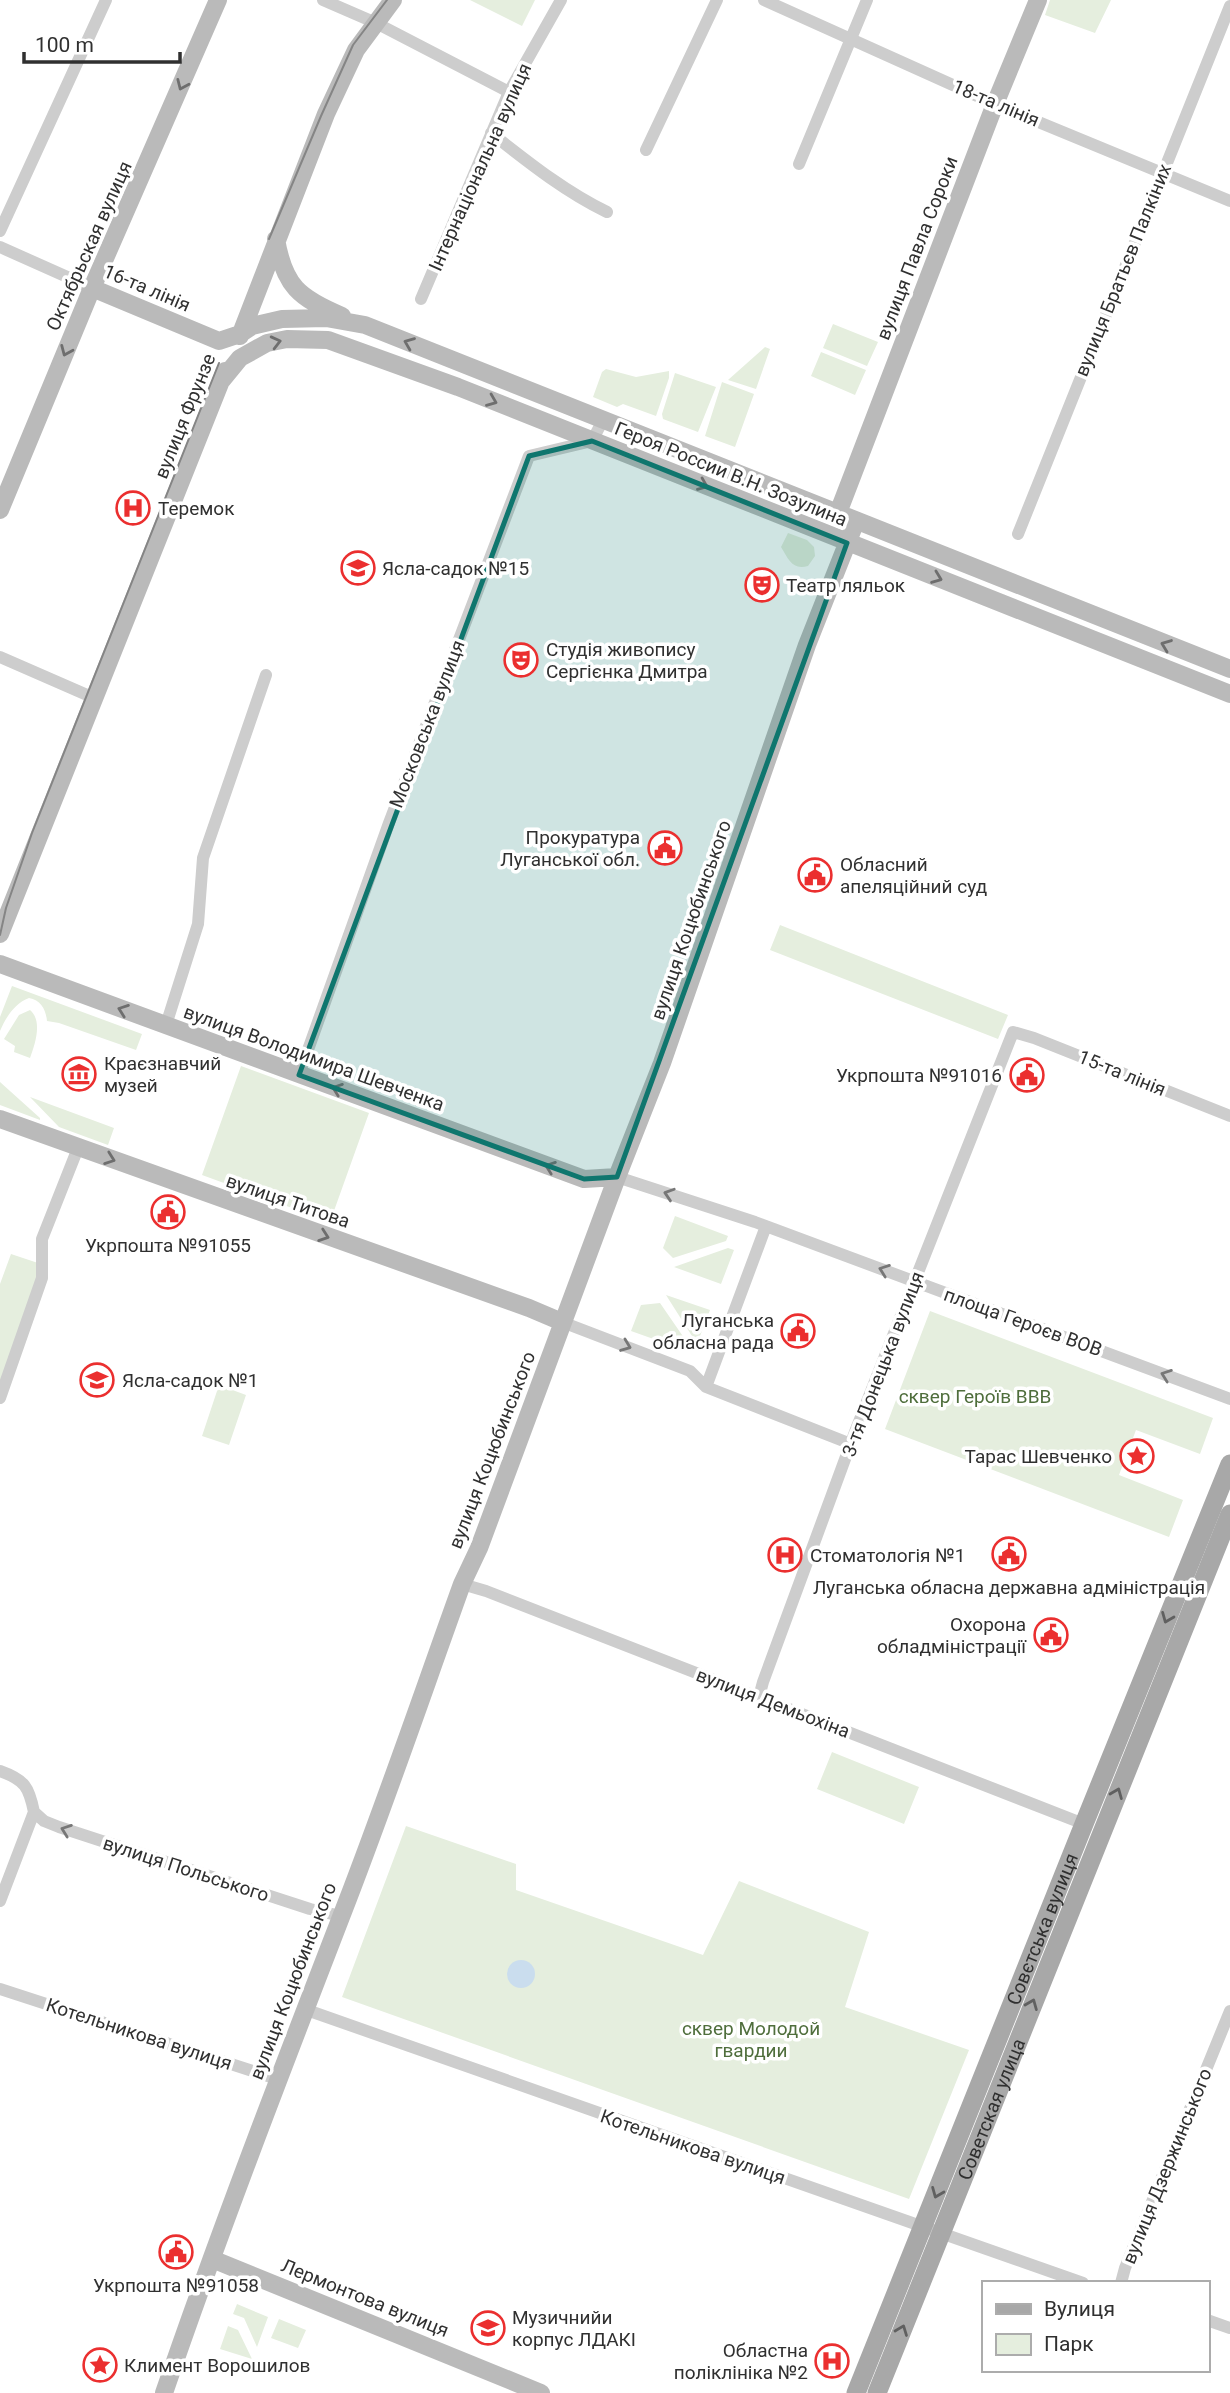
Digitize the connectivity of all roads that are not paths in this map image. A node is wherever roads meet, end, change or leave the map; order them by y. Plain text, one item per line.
1 (106, 0) edge
2 (218, 0) edge
3 (323, 0) edge
4 (393, 0) edge
5 (561, 0) edge
6 (717, 0) edge
7 (764, 0) edge
8 (867, 0) edge
9 (1038, 0) edge
10 (1230, 6) edge
11 (376, 23) junction
12 (851, 38) junction
13 (509, 92) junction
14 (995, 104) junction
15 (491, 133) junction
16 (646, 150) dead end
17 (799, 164) dead end
18 (1162, 173) junction
19 (1230, 201) edge
20 (607, 212) dead end
21 (0, 231) edge
22 (276, 238) junction
23 (0, 247) edge
24 (92, 288) junction
25 (421, 299) dead end
26 (365, 325) junction
27 (240, 334) junction
28 (222, 380) junction
29 (602, 422) junction
30 (592, 441) junction
31 (0, 510) edge
32 (838, 513) junction
33 (856, 521) junction
34 (1018, 534) dead end
35 (847, 543) junction
36 (0, 657) edge
37 (1230, 669) edge
38 (266, 675) dead end
39 (1230, 694) edge
40 (94, 698) junction
41 (0, 934) edge
42 (0, 964) edge
43 (166, 1026) junction
44 (1013, 1032) joint
45 (299, 1075) junction
46 (1230, 1116) edge
47 (0, 1119) edge
48 (78, 1148) junction
49 (617, 1177) junction
50 (766, 1226) junction
51 (915, 1282) junction
52 (562, 1322) junction
53 (706, 1387) junction
54 (0, 1398) edge
55 (1230, 1399) edge
56 (851, 1444) junction
57 (1230, 1464) edge
58 (1222, 1527) edge
59 (462, 1584) junction
60 (759, 1697) junction
61 (0, 1771) edge
62 (34, 1812) junction
63 (1084, 1824) junction
64 (0, 1901) edge
65 (341, 1916) junction
66 (0, 1989) edge
67 (304, 2009) junction
68 (1230, 2011) edge
69 (277, 2079) junction
70 (932, 2231) junction
71 (212, 2259) junction
72 (1077, 2281) edge
73 (1122, 2281) edge
74 (1209, 2321) edge
75 (1230, 2328) edge
76 (164, 2393) edge
77 (541, 2393) edge
78 (856, 2393) edge
79 (877, 2393) edge

1 - 21 street
2 -> 24 street, Октябрьская вулиця
3 - 11 street
4 - 11 street, вулиця Фрунзе
5 - 13 street, Інтернаціональна вулиця
6 - 16 street
7 - 12 street, 18-та лінія
8 - 12 street
9 - 14 street, вулиця Павла Сороки
10 - 18 street, вулиця Братьєв Палкіних
11 - 13 street
11 - 22 street, вулиця Фрунзе
12 - 14 street, 18-та лінія
12 - 17 street
13 - 15 street, Інтернаціональна вулиця
14 - 18 street, 18-та лінія
14 - 32 street, вулиця Павла Сороки
15 - 20 street
15 - 25 street, Інтернаціональна вулиця
18 - 19 street, 18-та лінія
18 - 34 street, вулиця Братьєв Палкіних
22 - 26 street
22 - 27 street, вулиця Фрунзе
23 - 24 street, 16-та лінія
24 - 27 street, 16-та лінія
24 -> 31 street, Октябрьская вулиця
26 - 27 street, Героя России В.Н. Зозулина
29 -> 26 street, Героя России В.Н. Зозулина
27 - 28 street, вулиця Фрунзе
28 -> 30 street, Героя России В.Н. Зозулина
28 - 40 street, вулиця Фрунзе
29 - 30 street
29 - 32 street, Героя России В.Н. Зозулина
30 -> 35 street, Героя России В.Н. Зозулина
30 - 45 street, Московська вулиця
32 - 33 street, Героя России В.Н. Зозулина
33 - 35 street, вулиця Коцюбинського
37 -> 33 street, Героя России В.Н. Зозулина
35 -> 39 street, Героя России В.Н. Зозулина
35 - 49 street, вулиця Коцюбинського
36 - 40 street
38 - 43 street
40 - 41 street, вулиця Фрунзе
43 -> 42 street, вулиця Володимира Шевченка
43 - 45 street, вулиця Володимира Шевченка
44 - 46 street, 15-та лінія
44 - 51 street, 3-тя Донецька вулиця
49 -> 45 street, вулиця Володимира Шевченка
47 - 48 street, вулиця Титова
48 -> 52 street, вулиця Титова
48 - 54 street
50 -> 49 street, площа Героєв ВОВ
49 - 52 street, вулиця Коцюбинського
51 -> 50 street, площа Героєв ВОВ
50 - 53 street
55 -> 51 street, площа Героєв ВОВ
51 - 56 street, 3-тя Донецька вулиця
52 -> 53 street
52 - 59 street, вулиця Коцюбинського
53 - 56 street
56 - 60 street, 3-тя Донецька вулиця
57 - 58 main road, Совєтська вулиця
58 -> 63 main road, Совєтська вулиця
70 -> 58 main road, Советская улица
59 - 60 street, вулиця Демьохіна
59 - 65 street, вулиця Коцюбинського
60 - 63 street, вулиця Демьохіна
61 - 62 street
62 - 64 street
65 -> 62 street, вулиця Польського
63 -> 70 main road, Совєтська вулиця
65 - 67 street, вулиця Коцюбинського
66 - 69 street, Котельникова вулиця
67 - 69 street, вулиця Коцюбинського
67 - 70 street, Котельникова вулиця
68 - 73 street, вулиця Дзержинського
69 - 71 street, вулиця Коцюбинського
70 - 72 street, Котельникова вулиця
70 - 78 main road, Совєтська вулиця
79 -> 70 main road, Советская улица
71 - 76 street, вулиця Коцюбинського
71 - 77 street, Лермонтова вулиця
74 - 75 street

